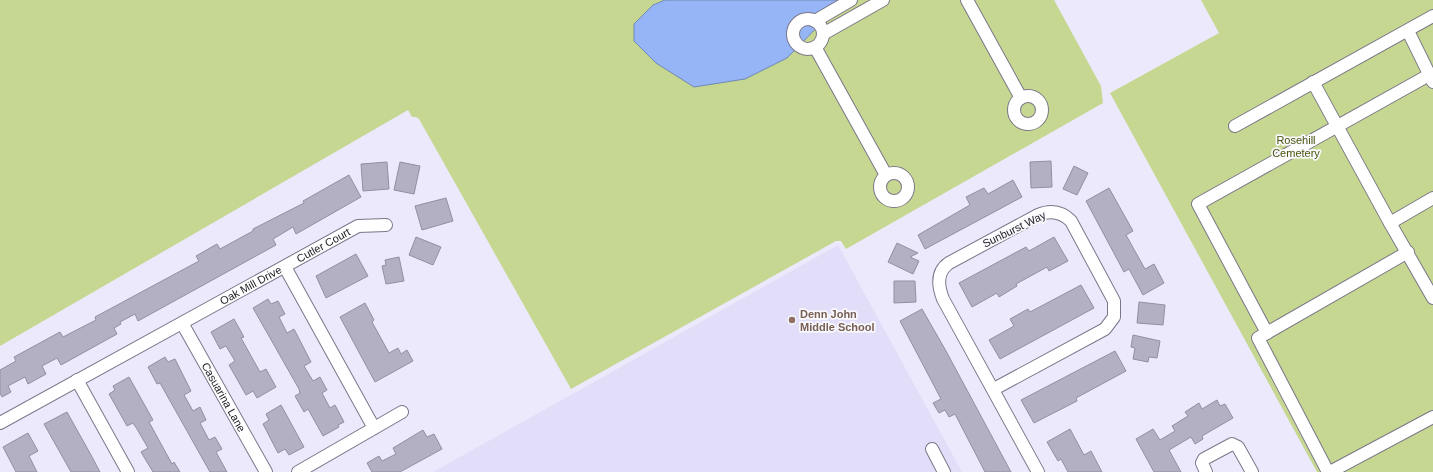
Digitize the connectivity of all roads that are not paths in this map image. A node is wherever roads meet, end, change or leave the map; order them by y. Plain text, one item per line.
1 (851, 0) edge
2 (883, 0) edge
3 (967, 0) edge
4 (1433, 16) edge
5 (815, 21) junction
6 (1408, 31) junction
7 (823, 34) junction
8 (815, 47) junction
9 (1431, 79) edge
10 (1313, 82) junction
11 (1021, 98) dead end
12 (1336, 125) junction
13 (1235, 126) dead end
14 (886, 175) dead end
15 (1433, 198) edge
16 (1390, 223) junction
17 (386, 225) dead end
18 (1408, 252) junction
19 (285, 267) junction
20 (1433, 298) edge
21 (182, 323) junction
22 (1267, 333) junction
23 (77, 380) junction
24 (994, 389) junction
25 (402, 412) dead end
26 (1433, 417) edge
27 (0, 423) edge
28 (374, 428) junction
29 (932, 449) dead end
30 (128, 472) edge
31 (266, 472) edge
32 (298, 472) edge
33 (944, 472) edge
34 (1038, 472) edge
35 (1206, 472) edge
36 (1252, 472) edge
37 (1329, 472) edge

1 - 5 street
2 - 7 street
3 - 11 street
4 - 6 street
5 - 7 street
5 - 8 street
6 - 9 street
6 - 10 street
7 - 8 street
8 - 14 street
9 - 12 street
10 - 12 street
10 - 13 street
12 - 16 street
12 - 22 street
15 - 16 street
16 - 18 street
17 - 19 street, Cutler Court
18 - 20 street
18 - 22 street
19 - 21 street, Oak Mill Drive
19 - 28 street, Oak Mill Drive
21 - 23 street, Oak Mill Drive
21 - 31 street, Casuarina Lane
22 - 37 street
23 - 27 street, Oak Mill Drive
23 - 30 street
24 - 24 street, Sunburst Way
24 - 34 street, Sunburst Way
25 - 28 street
26 - 37 street
28 - 32 street
29 - 33 street
35 - 36 street

